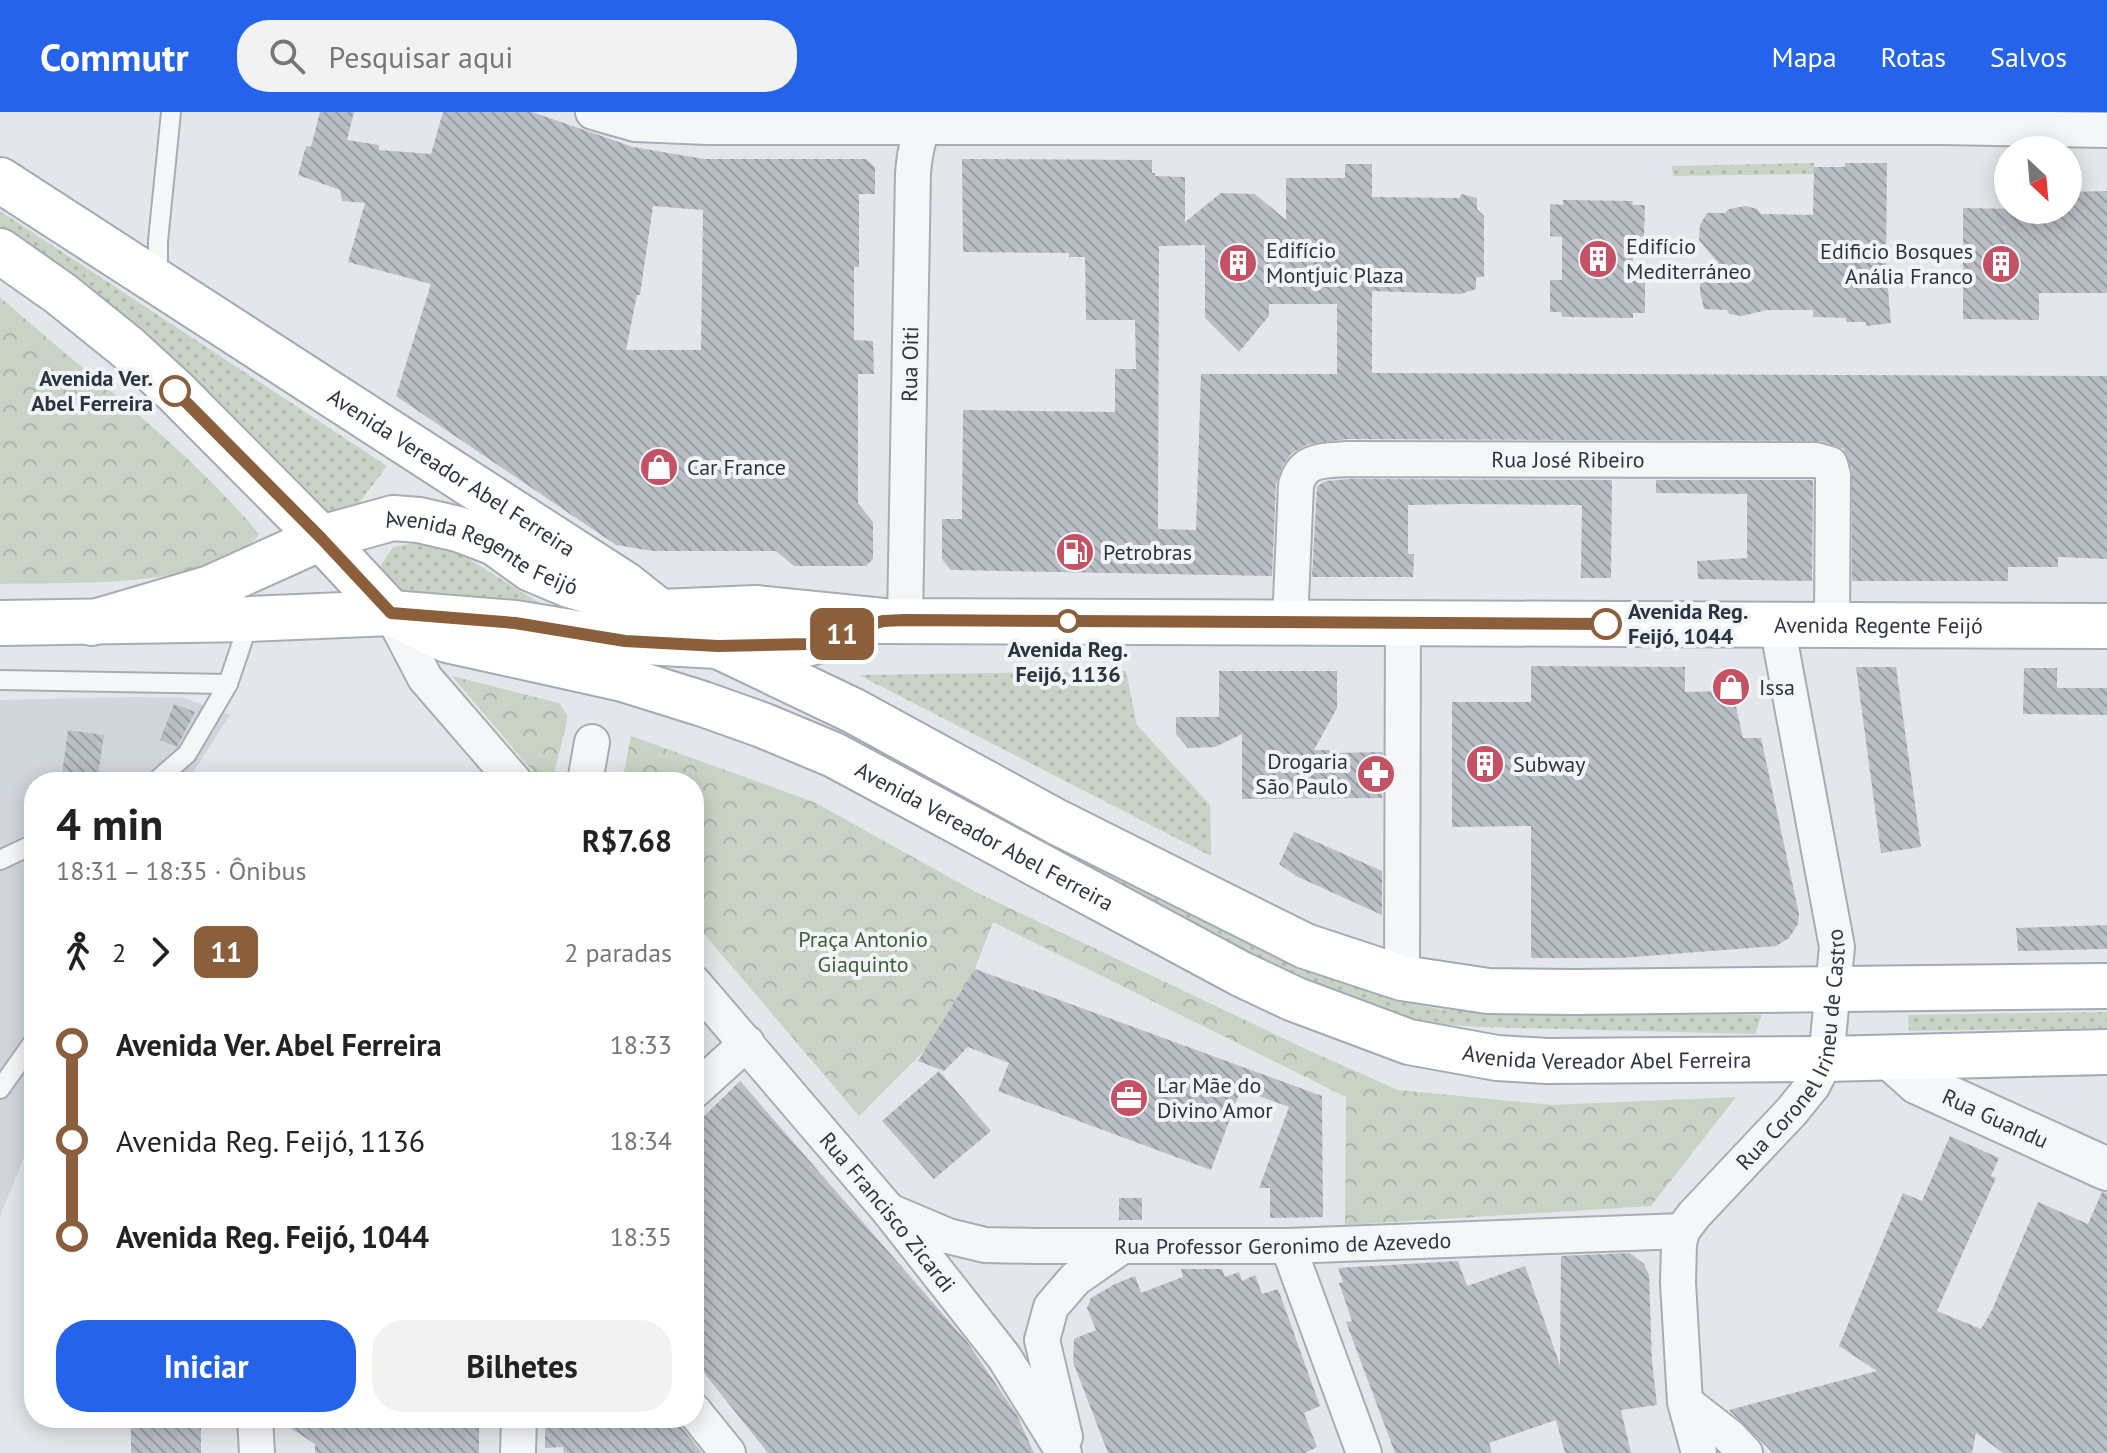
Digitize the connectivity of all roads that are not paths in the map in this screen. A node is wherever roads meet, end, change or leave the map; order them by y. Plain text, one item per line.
1 (171, 112) edge
2 (593, 112) edge
3 (926, 119) edge
4 (1577, 120) edge
5 (1624, 120) edge
6 (1943, 120) edge
7 (2107, 130) edge
8 (0, 180) edge
9 (0, 251) edge
10 (158, 282) junction
11 (321, 538) junction
12 (660, 612) junction
13 (391, 613) junction
14 (250, 619) junction
15 (894, 621) junction
16 (0, 623) edge
17 (91, 623) junction
18 (1290, 623) junction
19 (1403, 624) junction
20 (1777, 625) junction
21 (1832, 625) junction
22 (2107, 626) edge
23 (718, 646) junction
24 (0, 680) edge
25 (228, 684) junction
26 (592, 742) dead end
27 (166, 772) edge
28 (506, 772) edge
29 (587, 772) edge
30 (24, 849) edge
31 (0, 860) edge
32 (1402, 978) junction
33 (2107, 986) edge
34 (1833, 990) junction
35 (704, 994) edge
36 (747, 1043) junction
37 (2107, 1052) edge
38 (24, 1055) edge
39 (1889, 1057) junction
40 (1826, 1059) junction
41 (704, 1082) edge
42 (0, 1089) edge
43 (2107, 1169) edge
44 (889, 1211) junction
45 (1682, 1231) junction
46 (1288, 1246) junction
47 (1121, 1247) junction
48 (1685, 1402) junction
49 (704, 1423) edge
50 (256, 1428) edge
51 (519, 1428) edge
52 (257, 1453) edge
53 (518, 1453) edge
54 (728, 1453) edge
55 (1067, 1453) edge
56 (1364, 1453) edge
57 (1699, 1453) edge
58 (1745, 1453) edge

1 - 10 lane
2 - 3 street
3 - 4 street
3 - 15 street, Rua Oiti
4 - 5 street
5 - 6 street
6 - 7 street
8 - 10 main road, Avenida Vereador Abel Ferreira
9 - 11 main road, Avenida Vereador Abel Ferreira
10 - 12 main road, Avenida Vereador Abel Ferreira
11 - 12 main road, Avenida Regente Feijó
11 - 13 main road, Avenida Vereador Abel Ferreira
11 - 17 main road, Avenida Regente Feijó
12 - 15 main road, Avenida Regente Feijó
12 - 23 main road, Avenida Vereador Abel Ferreira
13 - 14 main road, Avenida Regente Feijó
13 - 23 main road, Avenida Regente Feijó
13 - 28 street
13 - 40 main road, Avenida Vereador Abel Ferreira
14 - 17 main road, Avenida Regente Feijó
14 - 25 lane
15 - 18 main road, Avenida Regente Feijó
15 - 23 main road, Avenida Regente Feijó
16 - 17 main road, Avenida Regente Feijó
18 - 19 main road, Avenida Regente Feijó
18 - 21 street, Rua José Ribeiro
19 - 20 main road, Avenida Regente Feijó
19 - 32 street
20 - 21 main road, Avenida Regente Feijó
20 - 34 street, Rua Coronel Irineu de Castro
21 - 22 main road, Avenida Regente Feijó
23 - 32 main road, Avenida Vereador Abel Ferreira
24 - 25 lane
25 - 27 lane
26 - 29 street
30 - 31 lane
32 - 34 main road, Avenida Vereador Abel Ferreira
33 - 34 main road, Avenida Vereador Abel Ferreira
34 - 40 street, Rua Coronel Irineu de Castro
35 - 36 street, Rua Francisco Zicardi
36 - 41 street
36 - 44 street, Rua Francisco Zicardi
37 - 39 main road, Avenida Vereador Abel Ferreira
38 - 42 lane
39 - 40 main road, Avenida Vereador Abel Ferreira
39 - 43 street, Rua Guandu
40 - 45 street, Rua Coronel Irineu de Castro
44 - 47 street, Rua Professor Geronimo de Azevedo
44 - 55 street, Rua Francisco Zicardi
45 - 46 street, Rua Professor Geronimo de Azevedo
45 - 48 street
46 - 47 street, Rua Professor Geronimo de Azevedo
46 - 56 street
47 - 55 street, Rua Francisco Zicardi
48 - 57 street
48 - 58 street
49 - 54 street
50 - 52 street
51 - 53 street

